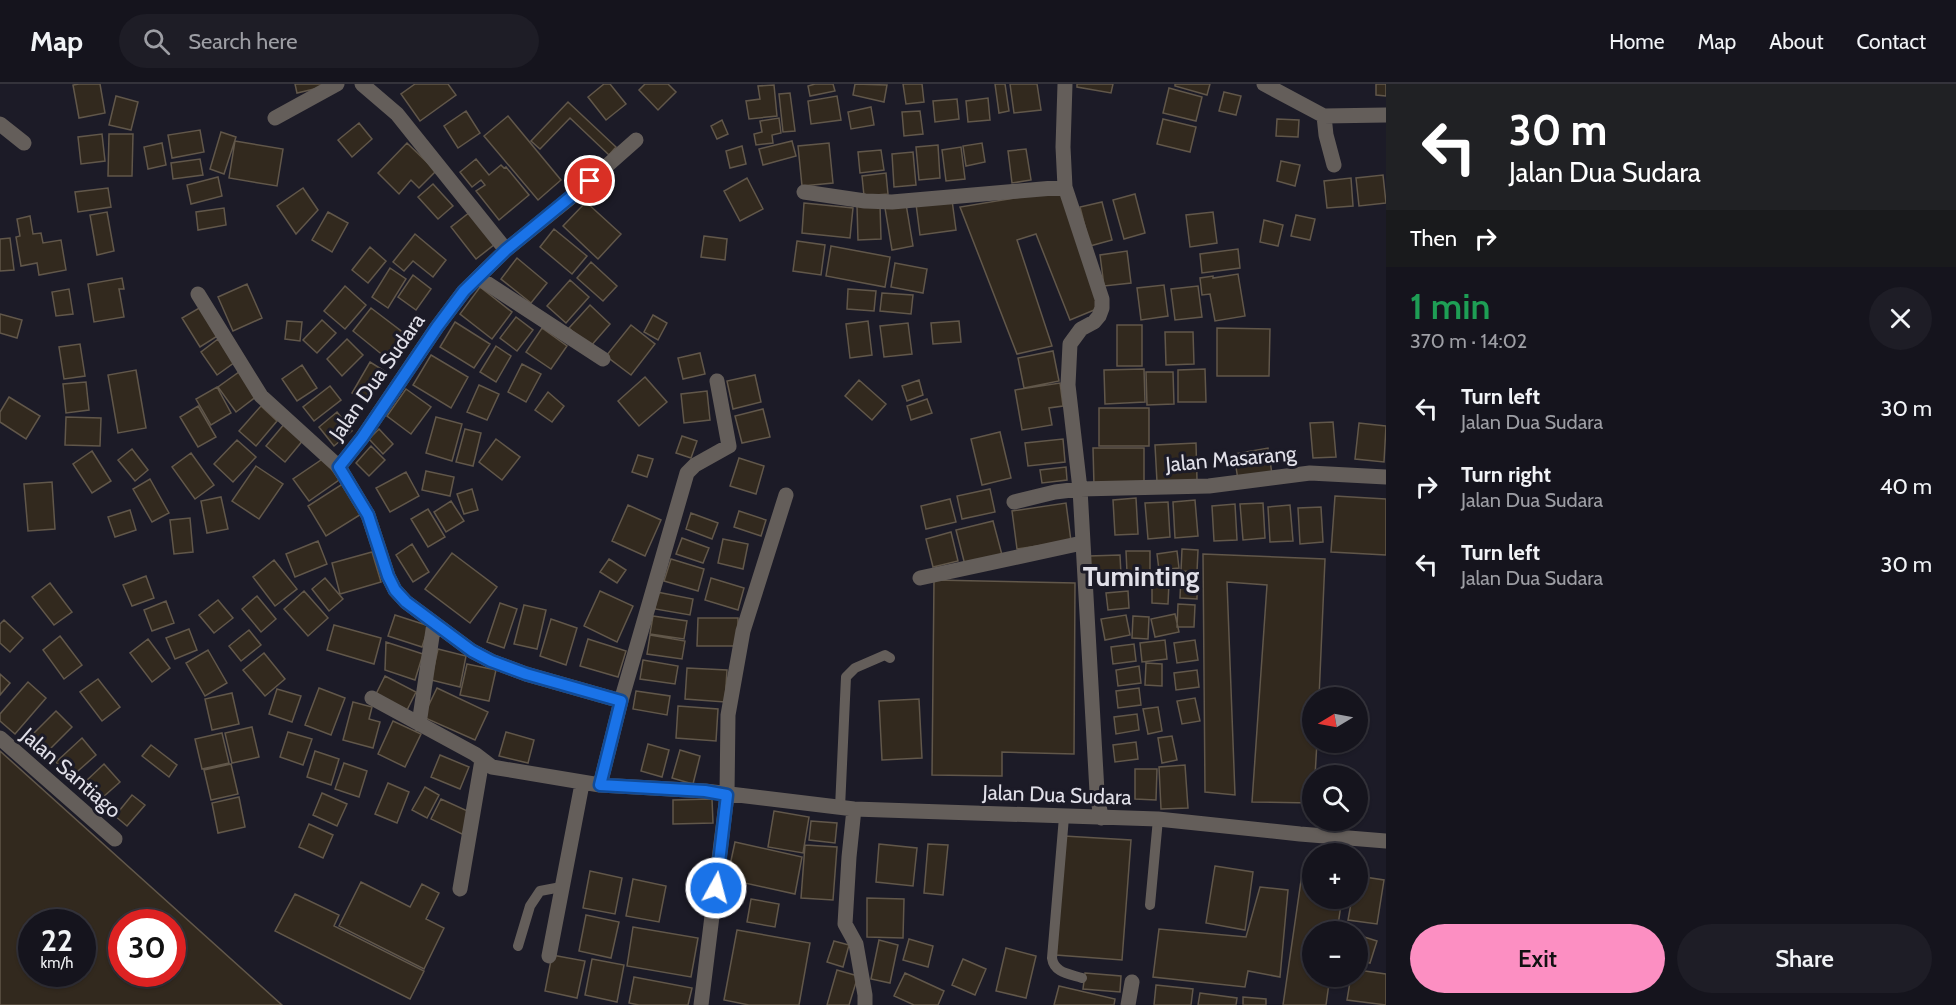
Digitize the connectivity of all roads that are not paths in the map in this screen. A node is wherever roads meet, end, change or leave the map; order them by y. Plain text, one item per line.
1 (337, 84) edge
2 (362, 84) edge
3 (1065, 84) edge
4 (1264, 84) edge
5 (1386, 115) edge
6 (1324, 116) junction
7 (275, 118) dead end
8 (0, 124) edge
9 (636, 140) dead end
10 (24, 143) dead end
11 (1334, 165) dead end
12 (1065, 187) junction
13 (804, 192) dead end
14 (506, 250) junction
15 (478, 278) junction
16 (198, 294) dead end
17 (603, 359) dead end
18 (717, 381) dead end
19 (339, 467) junction
20 (1386, 477) edge
21 (1080, 489) junction
22 (786, 495) dead end
23 (1014, 502) dead end
24 (1082, 543) junction
25 (920, 578) dead end
26 (434, 623) junction
27 (890, 658) dead end
28 (372, 698) dead end
29 (621, 701) junction
30 (419, 724) junction
31 (0, 738) edge
32 (482, 760) junction
33 (582, 784) junction
34 (600, 785) junction
35 (727, 795) junction
36 (847, 808) junction
37 (1064, 817) junction
38 (1101, 818) junction
39 (1158, 819) junction
40 (115, 839) dead end
41 (1386, 841) edge
42 (561, 887) junction
43 (460, 889) dead end
44 (1150, 905) dead end
45 (518, 946) dead end
46 (549, 957) dead end
47 (1082, 978) dead end
48 (1132, 982) dead end
49 (701, 1005) edge
50 (865, 1005) edge
51 (1128, 1005) edge

1 - 7 street
2 - 14 street
3 - 12 street
4 - 6 street
5 - 6 street
6 - 11 street
8 - 10 street
9 - 14 street, Jalan Dua Sudara
12 - 13 street
12 - 21 street
14 - 15 street, Jalan Dua Sudara
15 - 17 street
15 - 19 street, Jalan Dua Sudara
16 - 19 street, Jalan Dua Sudara
18 - 29 street
19 - 26 street, Jalan Dua Sudara
20 - 21 street, Jalan Masarang
21 - 23 street, Jalan Masarang
21 - 24 street
22 - 35 street
24 - 25 street
24 - 38 street
26 - 29 street, Jalan Dua Sudara
26 - 30 street
27 - 36 lane
28 - 30 street, Jalan Dua Sudara
29 - 34 street
30 - 32 street, Jalan Dua Sudara
31 - 40 street, Jalan Santiago
32 - 33 street, Jalan Dua Sudara
32 - 43 street
33 - 34 street, Jalan Dua Sudara
33 - 42 street
34 - 35 street, Jalan Dua Sudara
35 - 36 street, Jalan Dua Sudara
35 - 49 street
36 - 37 street, Jalan Dua Sudara
36 - 50 street
37 - 38 street, Jalan Dua Sudara
37 - 47 lane
38 - 39 street, Jalan Dua Sudara
39 - 41 street, Jalan Dua Sudara
39 - 44 lane
42 - 45 lane
42 - 46 street
48 - 51 street

